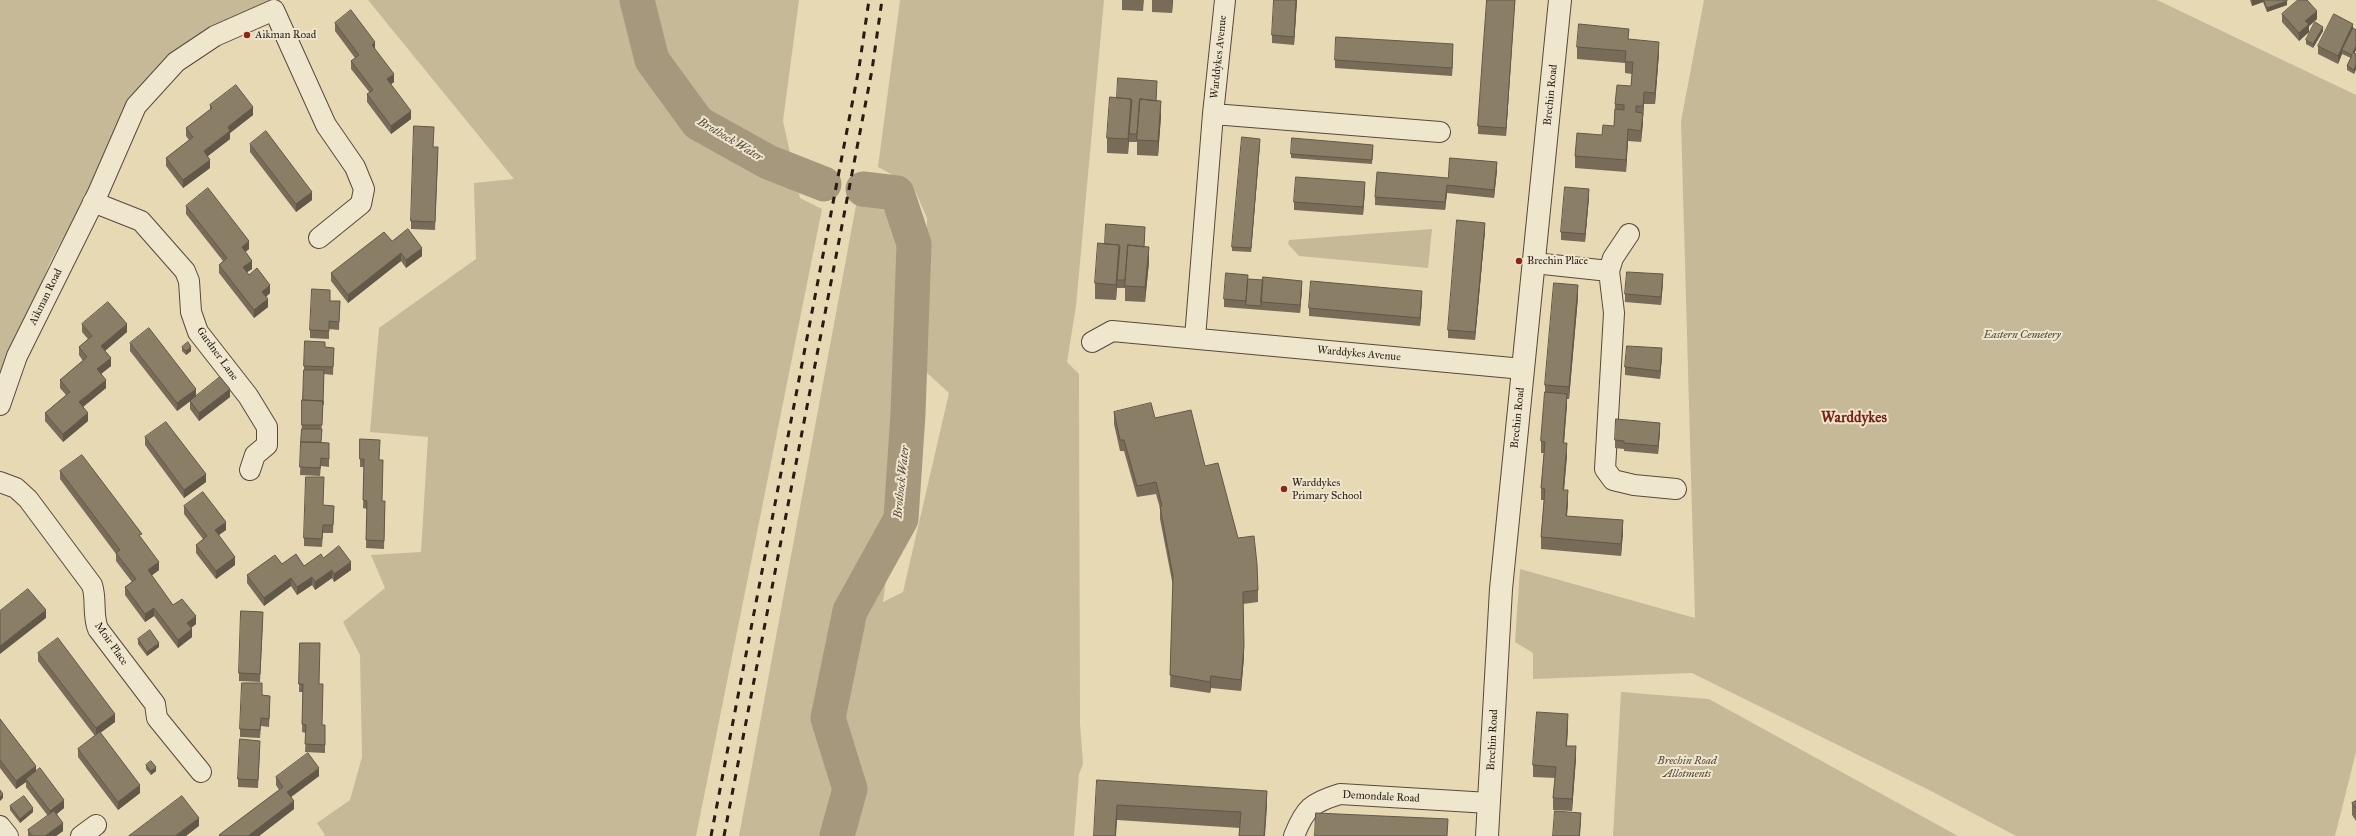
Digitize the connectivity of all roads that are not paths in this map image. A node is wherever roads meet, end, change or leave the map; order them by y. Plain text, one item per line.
1 (1225, 0) edge
2 (1560, 0) edge
3 (1213, 114) junction
4 (1440, 132) dead end
5 (93, 202) junction
6 (1629, 234) dead end
7 (319, 238) dead end
8 (1534, 263) junction
9 (1609, 271) junction
10 (1194, 338) junction
11 (1092, 342) dead end
12 (1523, 369) junction
13 (0, 406) edge
14 (250, 470) dead end
15 (0, 482) edge
16 (1676, 489) dead end
17 (201, 772) dead end
18 (1489, 803) junction
19 (0, 826) edge
20 (8, 836) edge
21 (1294, 836) edge
22 (1487, 836) edge

1 - 3 street, Warddykes Avenue
2 - 8 street, Brechin Road
3 - 4 street, Warddykes Avenue
3 - 10 street, Warddykes Avenue
5 - 7 street, Aikman Road
5 - 13 street, Aikman Road
5 - 14 street, Gardner Lane
6 - 9 street
8 - 9 street
8 - 12 street, Brechin Road
9 - 16 street
10 - 11 street, Warddykes Avenue
10 - 12 street, Warddykes Avenue
12 - 18 street, Brechin Road
15 - 17 street, Moir Place
18 - 21 street, Demondale Road
18 - 22 street, Brechin Road
19 - 20 street

